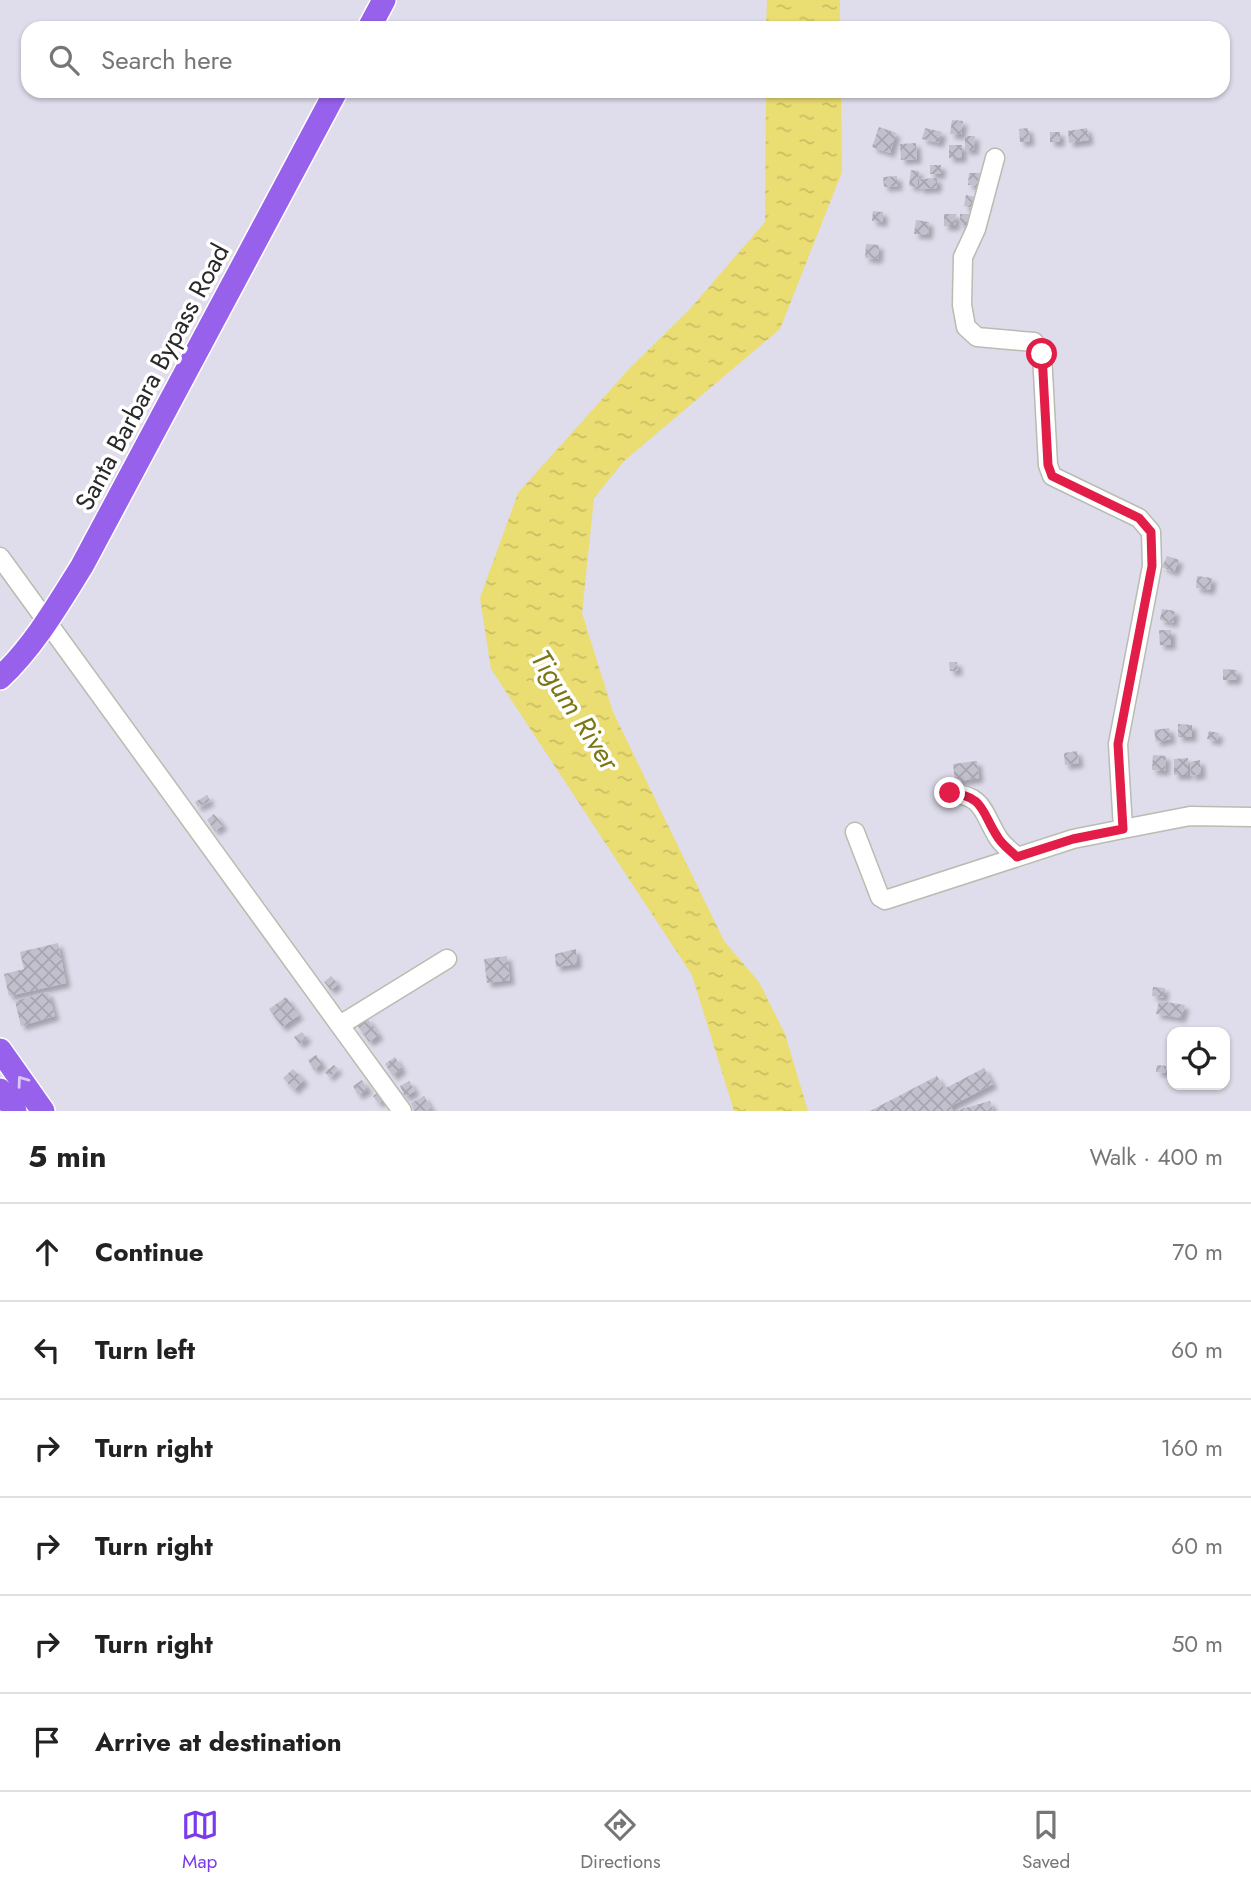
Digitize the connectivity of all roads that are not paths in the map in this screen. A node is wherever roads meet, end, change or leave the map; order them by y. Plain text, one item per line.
1 (384, 0) edge
2 (373, 21) edge
3 (332, 98) edge
4 (996, 158) dead end
5 (0, 557) edge
6 (48, 621) junction
7 (0, 678) edge
8 (950, 793) dead end
9 (1251, 817) edge
10 (1123, 829) junction
11 (855, 832) dead end
12 (1017, 857) junction
13 (447, 959) dead end
14 (340, 1025) junction
15 (0, 1050) edge
16 (0, 1090) edge
17 (15, 1111) edge
18 (43, 1111) edge
19 (402, 1111) edge

1 - 2 main road
3 - 6 main road, Santa Barbara Bypass Road
4 - 10 street
5 - 6 street
6 - 7 main road, Santa Barbara Bypass Road
6 - 14 street
8 - 12 street
9 - 10 street
10 - 12 street
11 - 12 street
13 - 14 street
14 - 19 street
18 -> 15 main road
16 - 17 main road

